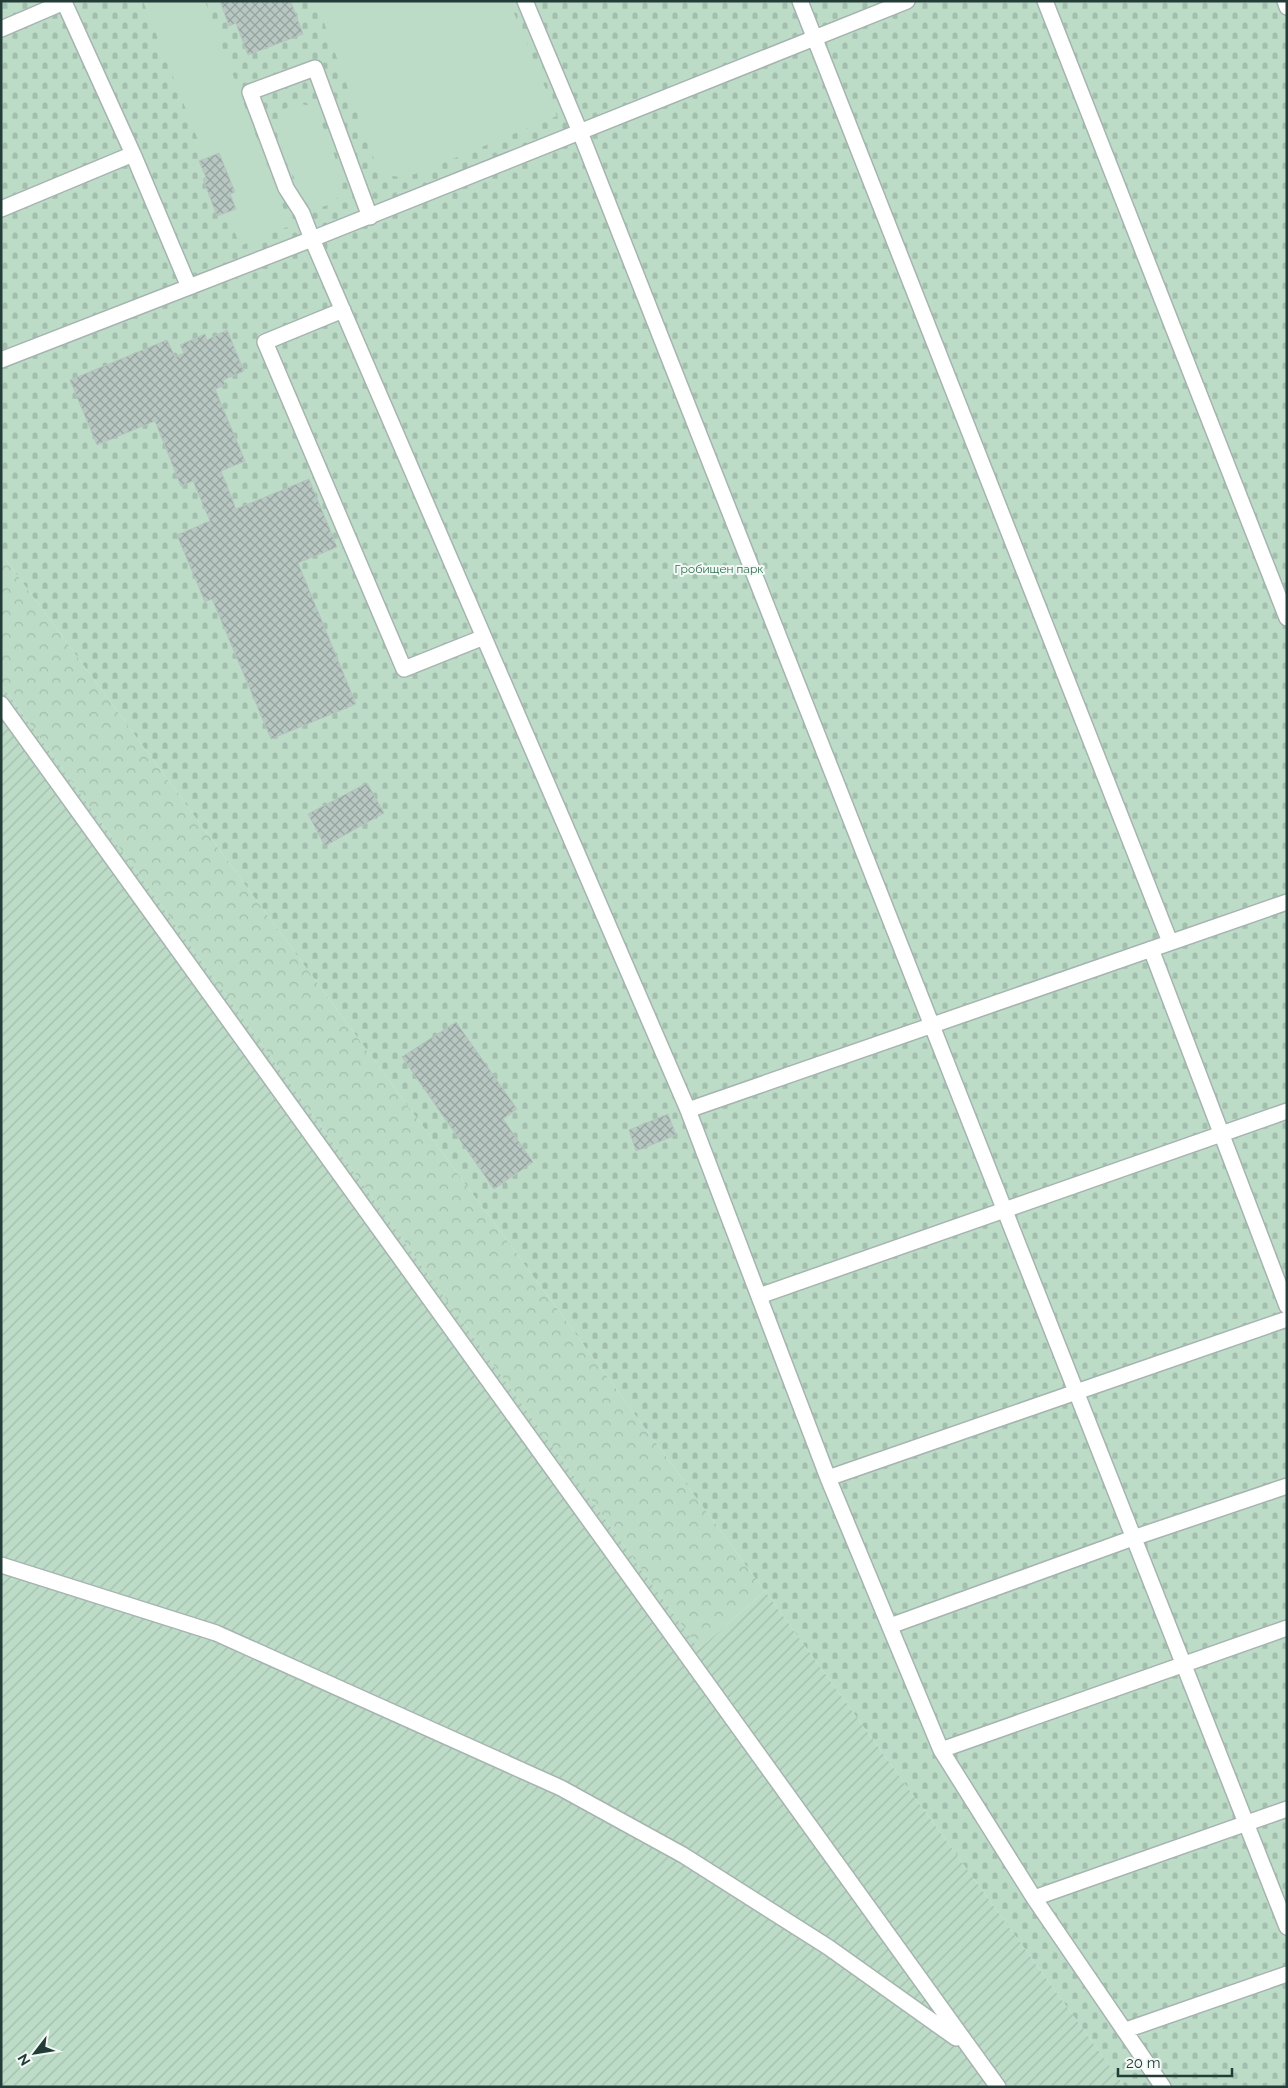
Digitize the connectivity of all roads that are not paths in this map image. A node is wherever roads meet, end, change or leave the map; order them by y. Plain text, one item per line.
1 (525, 1) edge
2 (800, 1) edge
3 (907, 1) edge
4 (1045, 1) edge
5 (1285, 1) edge
6 (1287, 6) edge
7 (1, 29) edge
8 (814, 38) junction
9 (580, 132) junction
10 (133, 154) junction
11 (1, 209) edge
12 (370, 217) junction
13 (312, 239) junction
14 (189, 287) junction
15 (343, 310) junction
16 (1, 360) edge
17 (1287, 618) edge
18 (484, 637) junction
19 (1, 704) edge
20 (1287, 902) edge
21 (1170, 942) junction
22 (1151, 949) junction
23 (932, 1025) junction
24 (688, 1110) junction
25 (1287, 1111) edge
26 (1222, 1134) junction
27 (1004, 1210) junction
28 (759, 1296) junction
29 (1287, 1306) edge
30 (1287, 1319) edge
31 (1076, 1392) junction
32 (828, 1478) junction
33 (1287, 1486) edge
34 (1133, 1538) junction
35 (1, 1565) edge
36 (890, 1626) junction
37 (1287, 1628) edge
38 (1184, 1664) junction
39 (941, 1750) junction
40 (1287, 1809) edge
41 (1246, 1823) junction
42 (1034, 1898) junction
43 (1287, 1927) edge
44 (1287, 1974) edge
45 (1126, 2030) junction
46 (968, 2046) junction
47 (998, 2087) edge
48 (1164, 2087) edge

1 - 9 street
2 - 8 street
3 - 8 street
4 - 17 street
5 - 6 street
7 - 10 street
8 - 9 street
8 - 21 street
9 - 12 street
9 - 23 street
10 - 11 street
10 - 14 street
12 - 13 street
12 - 13 street
13 - 14 street
13 - 15 street
14 - 16 street
15 - 18 street
15 - 18 street
18 - 24 street
19 - 46 street
20 - 21 street
21 - 22 street
22 - 23 street
22 - 26 street
23 - 24 street
23 - 27 street
24 - 28 street
25 - 26 street
26 - 27 street
26 - 29 street
27 - 28 street
27 - 31 street
28 - 32 street
30 - 31 street
31 - 32 street
31 - 34 street
32 - 36 street
33 - 34 street
34 - 36 street
34 - 38 street
35 - 46 street
36 - 39 street
37 - 38 street
38 - 39 street
38 - 41 street
39 - 42 street
40 - 41 street
41 - 42 street
41 - 43 street
42 - 45 street
44 - 45 street
45 - 48 street
46 - 47 street

